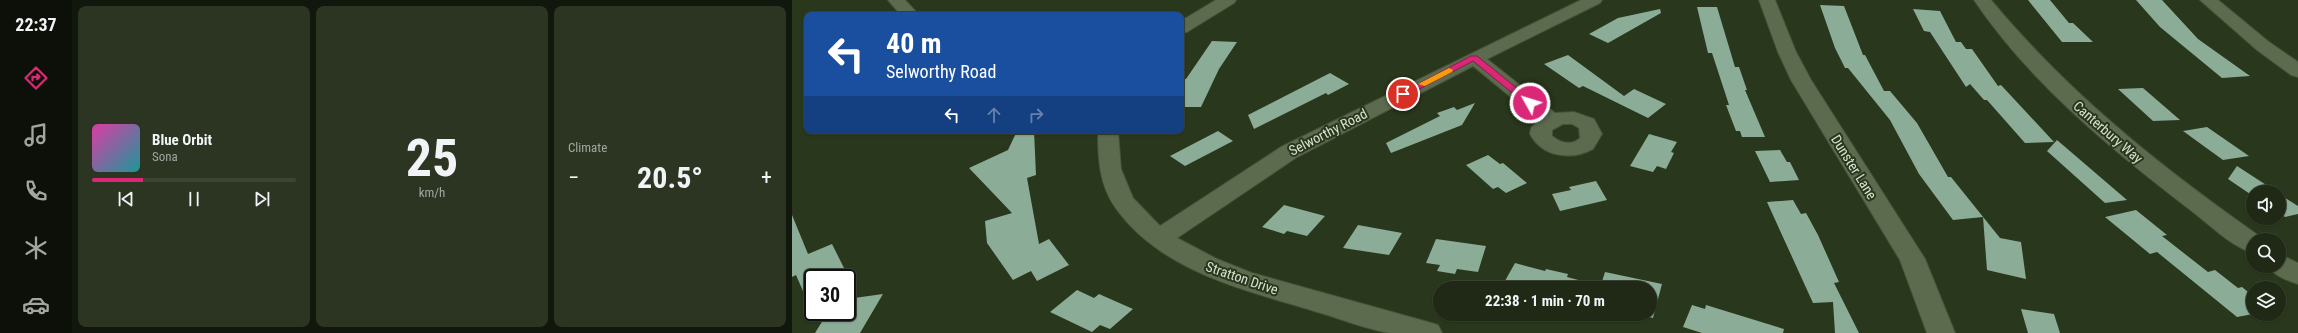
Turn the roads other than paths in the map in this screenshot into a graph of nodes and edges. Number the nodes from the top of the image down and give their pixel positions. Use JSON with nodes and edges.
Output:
{"nodes":[{"id":1,"x":896,"y":0,"type":"edge"},
{"id":2,"x":1228,"y":0,"type":"edge"},
{"id":3,"x":1594,"y":0,"type":"edge"},
{"id":4,"x":1767,"y":0,"type":"edge"},
{"id":5,"x":1982,"y":0,"type":"edge"},
{"id":6,"x":2208,"y":0,"type":"edge"},
{"id":7,"x":908,"y":12,"type":"edge"},
{"id":8,"x":1184,"y":26,"type":"edge"},
{"id":9,"x":1474,"y":58,"type":"junction"},
{"id":10,"x":2298,"y":71,"type":"edge"},
{"id":11,"x":1551,"y":120,"type":"dead end"},
{"id":12,"x":1108,"y":134,"type":"edge"},
{"id":13,"x":1159,"y":239,"type":"junction"},
{"id":14,"x":2246,"y":239,"type":"edge"},
{"id":15,"x":2286,"y":267,"type":"edge"},
{"id":16,"x":2298,"y":275,"type":"edge"},
{"id":17,"x":1428,"y":333,"type":"edge"},
{"id":18,"x":1941,"y":333,"type":"edge"}],
"edges":[{"from":1,"to":7,"type":"street"},
{"from":2,"to":8,"type":"street"},
{"from":3,"to":9,"type":"street","name":"Selworthy Road"},
{"from":4,"to":18,"type":"street","name":"Dunster Lane"},
{"from":5,"to":14,"type":"street","name":"Canterbury Way"},
{"from":6,"to":10,"type":"street"},
{"from":9,"to":11,"type":"street"},
{"from":9,"to":13,"type":"street","name":"Selworthy Road"},
{"from":12,"to":13,"type":"street","name":"Stratton Drive"},
{"from":13,"to":17,"type":"street","name":"Stratton Drive"},
{"from":15,"to":16,"type":"street"}]}
